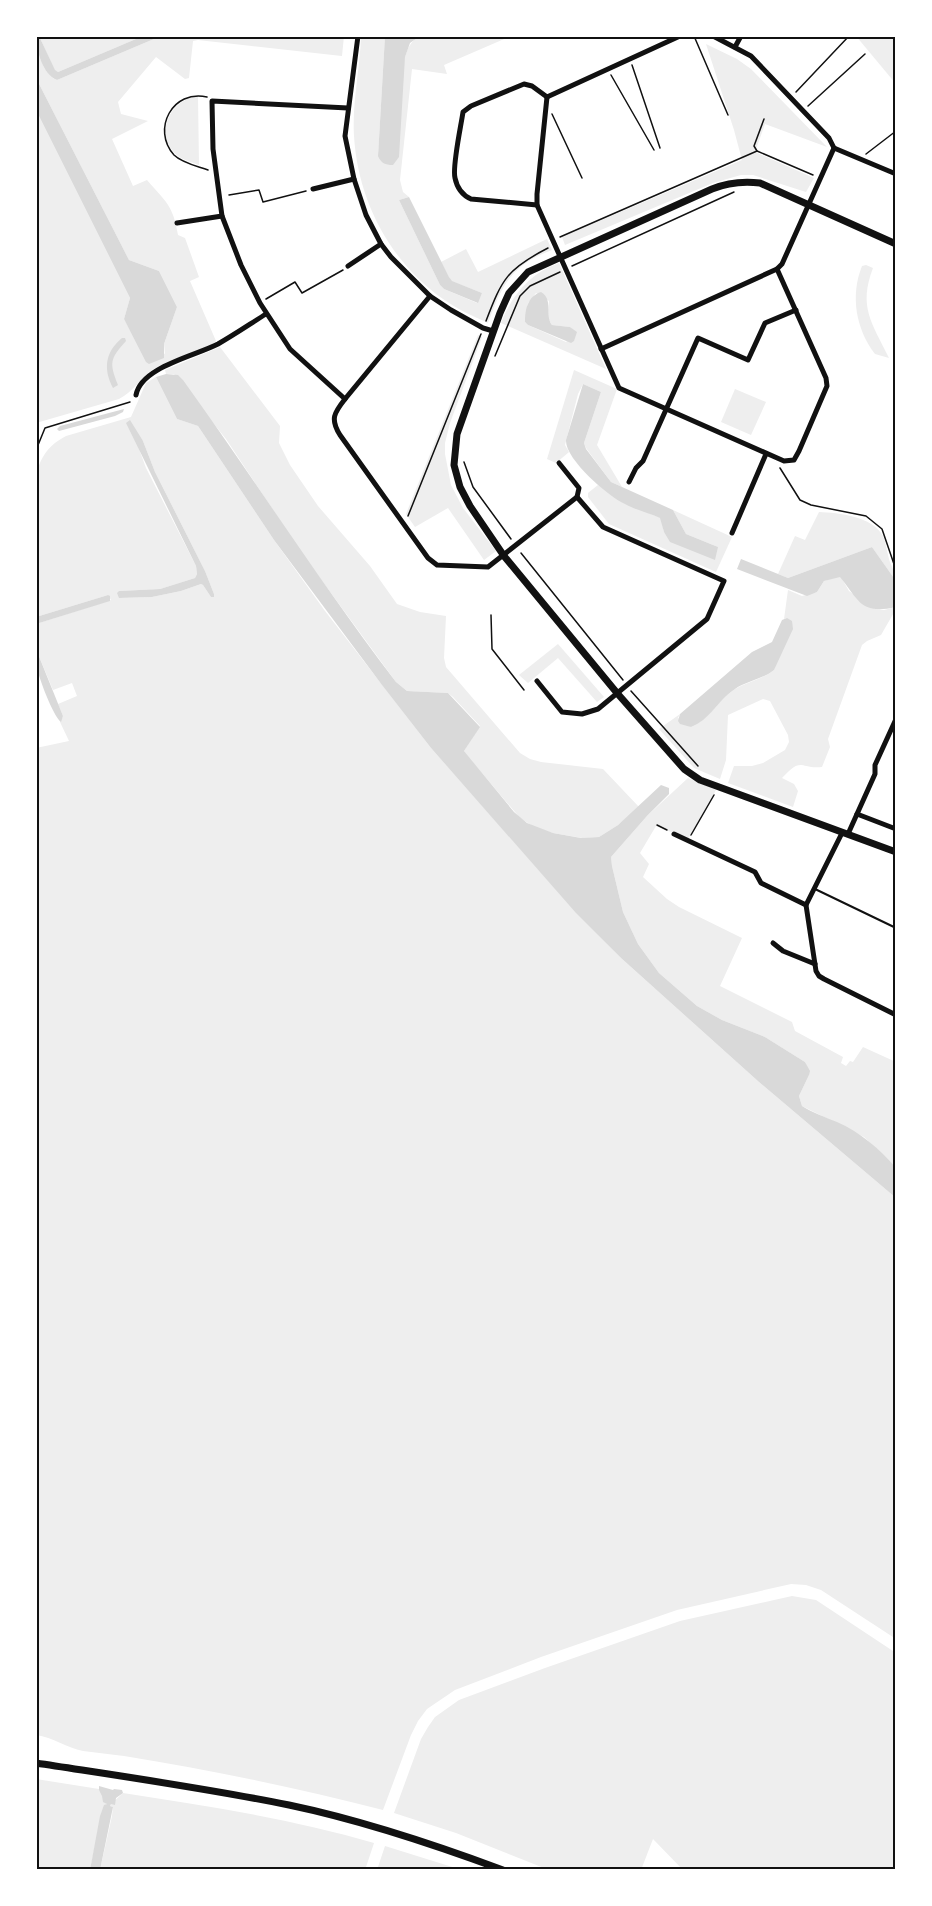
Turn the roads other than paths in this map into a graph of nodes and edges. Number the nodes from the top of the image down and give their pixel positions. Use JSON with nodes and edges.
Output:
{"nodes":[{"id":1,"x":358,"y":36,"type":"edge"},
{"id":2,"x":680,"y":36,"type":"edge"},
{"id":3,"x":713,"y":36,"type":"edge"},
{"id":4,"x":741,"y":36,"type":"edge"},
{"id":5,"x":735,"y":47,"type":"junction"},
{"id":6,"x":548,"y":97,"type":"junction"},
{"id":7,"x":348,"y":108,"type":"junction"},
{"id":8,"x":834,"y":148,"type":"junction"},
{"id":9,"x":896,"y":174,"type":"edge"},
{"id":10,"x":354,"y":179,"type":"junction"},
{"id":11,"x":313,"y":189,"type":"road end"},
{"id":12,"x":537,"y":205,"type":"junction"},
{"id":13,"x":809,"y":205,"type":"junction"},
{"id":14,"x":222,"y":216,"type":"junction"},
{"id":15,"x":177,"y":223,"type":"dead end"},
{"id":16,"x":381,"y":244,"type":"junction"},
{"id":17,"x":896,"y":244,"type":"edge"},
{"id":18,"x":559,"y":257,"type":"junction"},
{"id":19,"x":348,"y":266,"type":"road end"},
{"id":20,"x":777,"y":269,"type":"junction"},
{"id":21,"x":429,"y":296,"type":"junction"},
{"id":22,"x":796,"y":310,"type":"junction"},
{"id":23,"x":266,"y":314,"type":"junction"},
{"id":24,"x":493,"y":332,"type":"junction"},
{"id":25,"x":601,"y":349,"type":"junction"},
{"id":26,"x":136,"y":395,"type":"dead end"},
{"id":27,"x":345,"y":399,"type":"junction"},
{"id":28,"x":667,"y":409,"type":"junction"},
{"id":29,"x":766,"y":454,"type":"junction"},
{"id":30,"x":559,"y":463,"type":"dead end"},
{"id":31,"x":629,"y":482,"type":"dead end"},
{"id":32,"x":577,"y":497,"type":"junction"},
{"id":33,"x":732,"y":533,"type":"dead end"},
{"id":34,"x":504,"y":556,"type":"junction"},
{"id":35,"x":537,"y":681,"type":"dead end"},
{"id":36,"x":617,"y":693,"type":"junction"},
{"id":37,"x":896,"y":719,"type":"edge"},
{"id":38,"x":857,"y":814,"type":"junction"},
{"id":39,"x":896,"y":829,"type":"edge"},
{"id":40,"x":845,"y":833,"type":"junction"},
{"id":41,"x":674,"y":834,"type":"road end"},
{"id":42,"x":896,"y":852,"type":"edge"},
{"id":43,"x":815,"y":888,"type":"junction"},
{"id":44,"x":806,"y":905,"type":"junction"},
{"id":45,"x":896,"y":928,"type":"edge"},
{"id":46,"x":773,"y":943,"type":"dead end"},
{"id":47,"x":815,"y":964,"type":"junction"},
{"id":48,"x":896,"y":1015,"type":"edge"},
{"id":49,"x":36,"y":1764,"type":"edge"},
{"id":50,"x":503,"y":1870,"type":"edge"}],
"edges":[{"from":1,"to":7,"type":"street"},
{"from":2,"to":6,"type":"street"},
{"from":3,"to":5,"type":"street"},
{"from":4,"to":5,"type":"street"},
{"from":5,"to":8,"type":"street"},
{"from":6,"to":12,"type":"street"},
{"from":6,"to":12,"type":"street"},
{"from":7,"to":10,"type":"street"},
{"from":7,"to":14,"type":"street"},
{"from":8,"to":9,"type":"street"},
{"from":8,"to":13,"type":"street"},
{"from":10,"to":11,"type":"street"},
{"from":10,"to":16,"type":"street"},
{"from":12,"to":18,"type":"street"},
{"from":13,"to":17,"type":"street"},
{"from":13,"to":18,"type":"street"},
{"from":13,"to":20,"type":"street"},
{"from":14,"to":15,"type":"street"},
{"from":14,"to":23,"type":"street"},
{"from":16,"to":19,"type":"street"},
{"from":16,"to":21,"type":"street"},
{"from":18,"to":24,"type":"street"},
{"from":18,"to":25,"type":"street"},
{"from":20,"to":22,"type":"street"},
{"from":20,"to":25,"type":"street"},
{"from":21,"to":24,"type":"street"},
{"from":21,"to":27,"type":"street"},
{"from":22,"to":28,"type":"street"},
{"from":22,"to":29,"type":"street"},
{"from":23,"to":26,"type":"street"},
{"from":23,"to":27,"type":"street"},
{"from":24,"to":34,"type":"street"},
{"from":25,"to":28,"type":"street"},
{"from":27,"to":34,"type":"street"},
{"from":28,"to":29,"type":"street"},
{"from":28,"to":31,"type":"street"},
{"from":29,"to":33,"type":"street"},
{"from":30,"to":32,"type":"street"},
{"from":32,"to":34,"type":"street"},
{"from":32,"to":36,"type":"street"},
{"from":34,"to":36,"type":"street"},
{"from":35,"to":36,"type":"street"},
{"from":36,"to":40,"type":"street"},
{"from":37,"to":38,"type":"street"},
{"from":38,"to":39,"type":"street"},
{"from":38,"to":40,"type":"street"},
{"from":40,"to":42,"type":"street"},
{"from":40,"to":43,"type":"street"},
{"from":41,"to":44,"type":"street"},
{"from":43,"to":44,"type":"street"},
{"from":43,"to":45,"type":"lane"},
{"from":44,"to":47,"type":"street"},
{"from":46,"to":47,"type":"street"},
{"from":47,"to":48,"type":"street"},
{"from":49,"to":50,"type":"street"}]}
